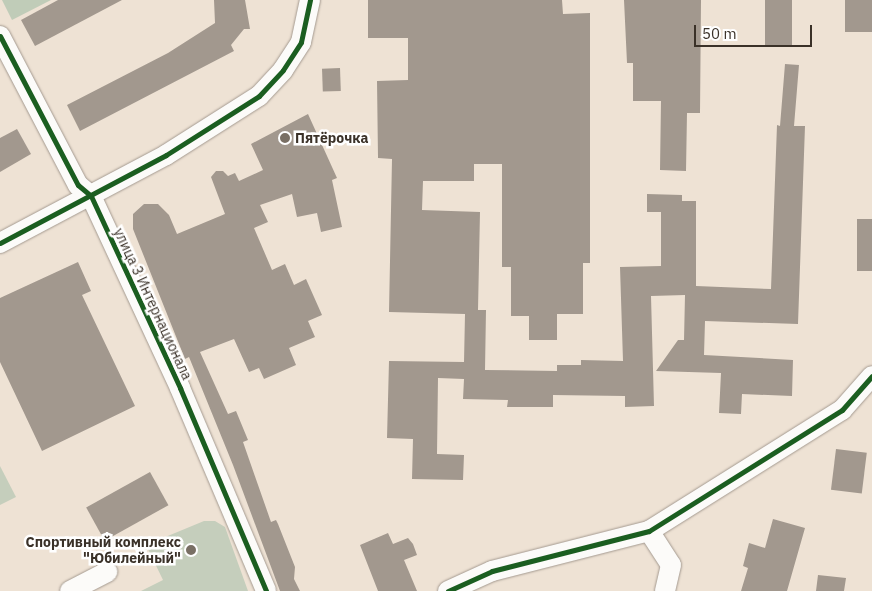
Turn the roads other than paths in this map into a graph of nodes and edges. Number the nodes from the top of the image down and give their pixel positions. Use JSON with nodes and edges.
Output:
{"nodes":[{"id":1,"x":310,"y":0,"type":"edge"},
{"id":2,"x":0,"y":36,"type":"edge"},
{"id":3,"x":91,"y":196,"type":"junction"},
{"id":4,"x":0,"y":243,"type":"edge"},
{"id":5,"x":872,"y":376,"type":"edge"},
{"id":6,"x":649,"y":531,"type":"junction"},
{"id":7,"x":107,"y":572,"type":"dead end"},
{"id":8,"x":70,"y":591,"type":"edge"},
{"id":9,"x":266,"y":591,"type":"edge"},
{"id":10,"x":448,"y":591,"type":"edge"},
{"id":11,"x":665,"y":591,"type":"edge"}],
"edges":[{"from":1,"to":3,"type":"street"},
{"from":2,"to":3,"type":"street","name":"улица 3 Интернационала"},
{"from":3,"to":4,"type":"street"},
{"from":3,"to":9,"type":"street","name":"улица 3 Интернационала"},
{"from":5,"to":6,"type":"street"},
{"from":6,"to":10,"type":"street"},
{"from":6,"to":11,"type":"street"},
{"from":7,"to":8,"type":"street"}]}
